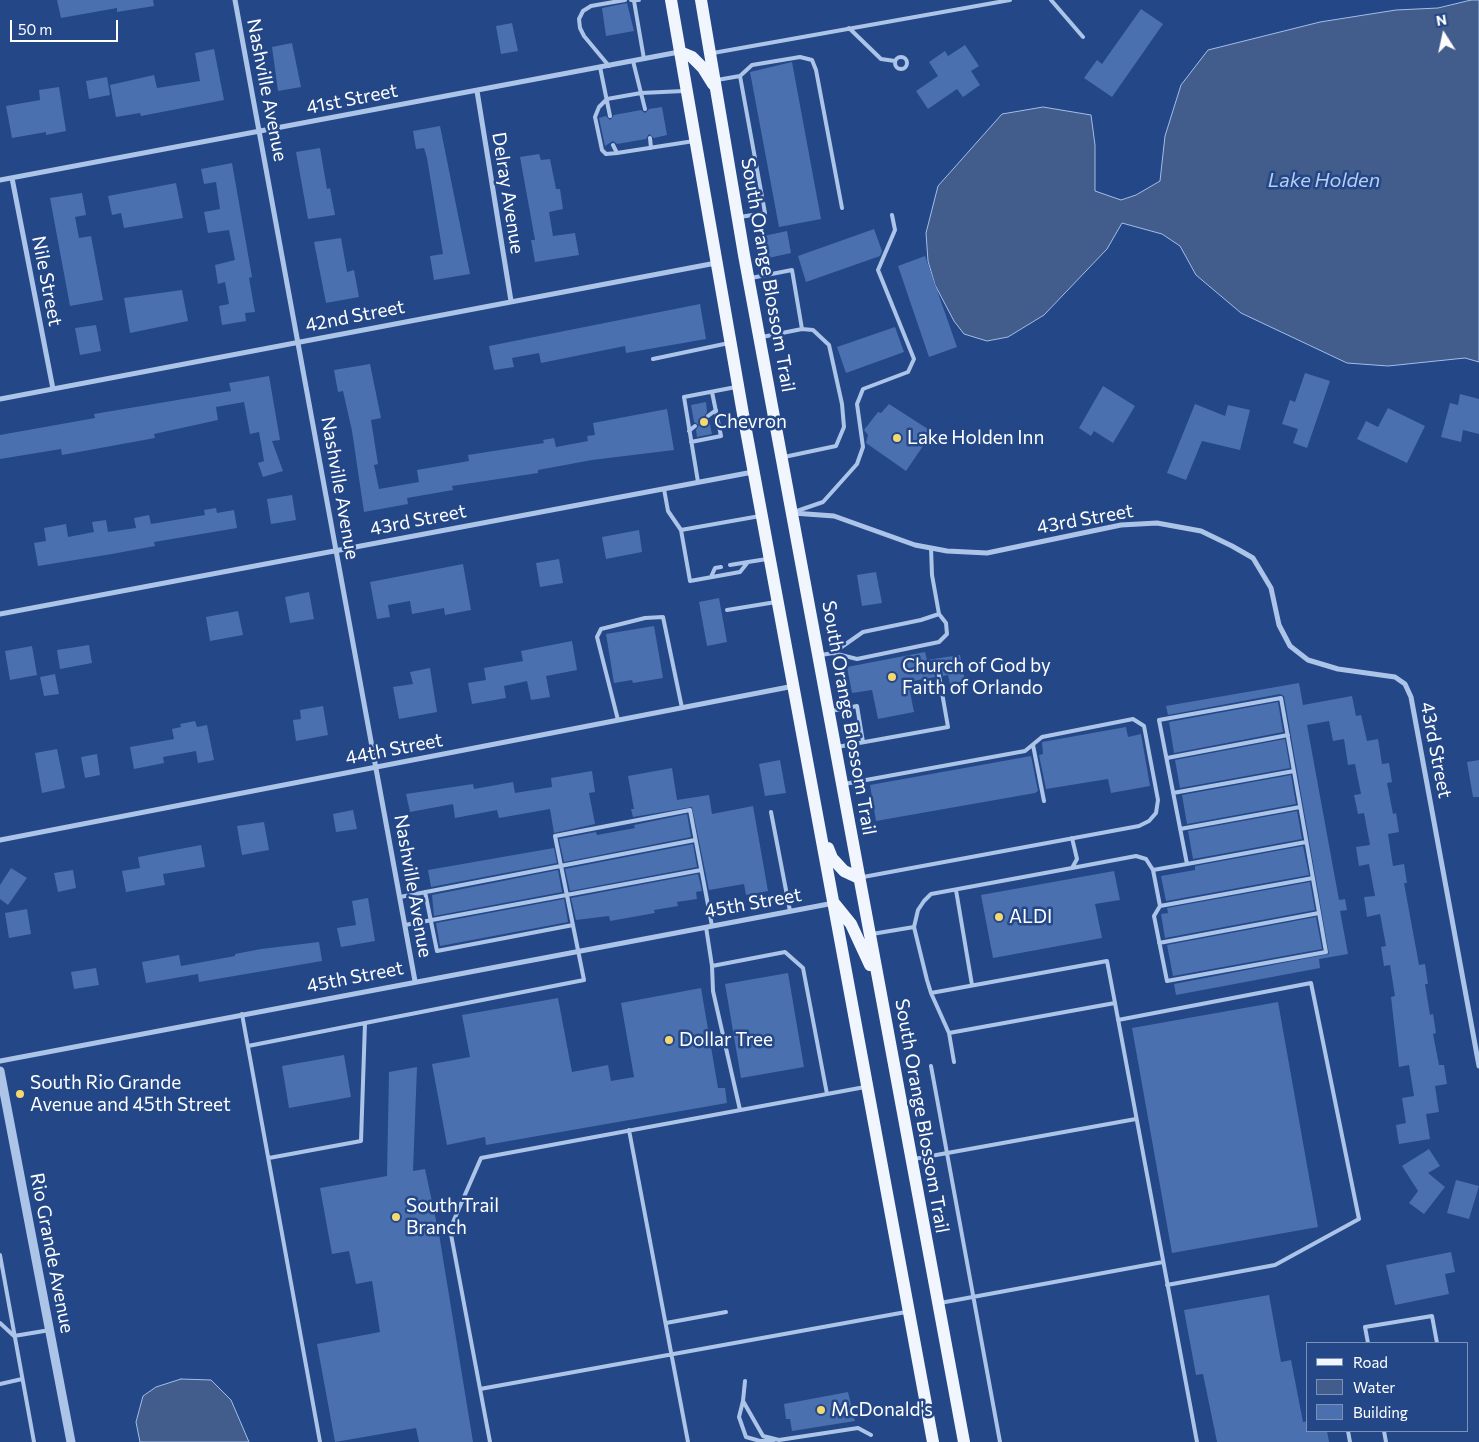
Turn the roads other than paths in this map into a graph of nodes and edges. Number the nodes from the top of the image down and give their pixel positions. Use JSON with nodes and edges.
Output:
{"nodes":[{"id":1,"x":235,"y":0,"type":"edge"},
{"id":2,"x":625,"y":0,"type":"edge"},
{"id":3,"x":635,"y":0,"type":"edge"},
{"id":4,"x":671,"y":0,"type":"edge"},
{"id":5,"x":701,"y":0,"type":"edge"},
{"id":6,"x":1010,"y":0,"type":"edge"},
{"id":7,"x":1051,"y":0,"type":"edge"},
{"id":8,"x":849,"y":28,"type":"junction"},
{"id":9,"x":1083,"y":37,"type":"dead end"},
{"id":10,"x":680,"y":52,"type":"junction"},
{"id":11,"x":710,"y":53,"type":"junction"},
{"id":12,"x":644,"y":59,"type":"junction"},
{"id":13,"x":633,"y":61,"type":"junction"},
{"id":14,"x":895,"y":61,"type":"dead end"},
{"id":15,"x":609,"y":66,"type":"junction"},
{"id":16,"x":600,"y":67,"type":"junction"},
{"id":17,"x":740,"y":76,"type":"junction"},
{"id":18,"x":716,"y":85,"type":"junction"},
{"id":19,"x":477,"y":91,"type":"junction"},
{"id":20,"x":687,"y":91,"type":"junction"},
{"id":21,"x":642,"y":93,"type":"junction"},
{"id":22,"x":606,"y":99,"type":"junction"},
{"id":23,"x":645,"y":110,"type":"dead end"},
{"id":24,"x":610,"y":116,"type":"dead end"},
{"id":25,"x":259,"y":132,"type":"junction"},
{"id":26,"x":650,"y":138,"type":"dead end"},
{"id":27,"x":695,"y":141,"type":"junction"},
{"id":28,"x":613,"y":145,"type":"dead end"},
{"id":29,"x":651,"y":148,"type":"junction"},
{"id":30,"x":617,"y":154,"type":"junction"},
{"id":31,"x":12,"y":178,"type":"junction"},
{"id":32,"x":0,"y":180,"type":"edge"},
{"id":33,"x":842,"y":208,"type":"dead end"},
{"id":34,"x":892,"y":215,"type":"dead end"},
{"id":35,"x":738,"y":217,"type":"junction"},
{"id":36,"x":716,"y":263,"type":"junction"},
{"id":37,"x":748,"y":279,"type":"junction"},
{"id":38,"x":511,"y":300,"type":"junction"},
{"id":39,"x":802,"y":329,"type":"junction"},
{"id":40,"x":759,"y":337,"type":"junction"},
{"id":41,"x":299,"y":342,"type":"junction"},
{"id":42,"x":731,"y":343,"type":"junction"},
{"id":43,"x":653,"y":359,"type":"dead end"},
{"id":44,"x":738,"y":387,"type":"junction"},
{"id":45,"x":53,"y":389,"type":"junction"},
{"id":46,"x":712,"y":392,"type":"junction"},
{"id":47,"x":0,"y":399,"type":"edge"},
{"id":48,"x":716,"y":410,"type":"junction"},
{"id":49,"x":708,"y":416,"type":"dead end"},
{"id":50,"x":695,"y":426,"type":"dead end"},
{"id":51,"x":689,"y":431,"type":"junction"},
{"id":52,"x":691,"y":442,"type":"junction"},
{"id":53,"x":782,"y":458,"type":"junction"},
{"id":54,"x":754,"y":472,"type":"junction"},
{"id":55,"x":698,"y":482,"type":"junction"},
{"id":56,"x":664,"y":489,"type":"junction"},
{"id":57,"x":792,"y":513,"type":"junction"},
{"id":58,"x":762,"y":516,"type":"junction"},
{"id":59,"x":681,"y":530,"type":"junction"},
{"id":60,"x":931,"y":548,"type":"junction"},
{"id":61,"x":336,"y":550,"type":"junction"},
{"id":62,"x":770,"y":559,"type":"junction"},
{"id":63,"x":748,"y":562,"type":"junction"},
{"id":64,"x":730,"y":565,"type":"dead end"},
{"id":65,"x":721,"y":567,"type":"dead end"},
{"id":66,"x":711,"y":577,"type":"junction"},
{"id":67,"x":778,"y":601,"type":"junction"},
{"id":68,"x":727,"y":610,"type":"dead end"},
{"id":69,"x":0,"y":614,"type":"edge"},
{"id":70,"x":939,"y":614,"type":"junction"},
{"id":71,"x":834,"y":653,"type":"junction"},
{"id":72,"x":818,"y":656,"type":"junction"},
{"id":73,"x":937,"y":664,"type":"dead end"},
{"id":74,"x":794,"y":686,"type":"junction"},
{"id":75,"x":682,"y":708,"type":"junction"},
{"id":76,"x":828,"y":711,"type":"junction"},
{"id":77,"x":618,"y":720,"type":"junction"},
{"id":78,"x":1288,"y":735,"type":"junction"},
{"id":79,"x":863,"y":742,"type":"junction"},
{"id":80,"x":1033,"y":745,"type":"junction"},
{"id":81,"x":835,"y":747,"type":"junction"},
{"id":82,"x":1167,"y":758,"type":"junction"},
{"id":83,"x":376,"y":767,"type":"junction"},
{"id":84,"x":1294,"y":771,"type":"junction"},
{"id":85,"x":842,"y":785,"type":"junction"},
{"id":86,"x":1174,"y":793,"type":"junction"},
{"id":87,"x":1044,"y":801,"type":"dead end"},
{"id":88,"x":1300,"y":807,"type":"junction"},
{"id":89,"x":772,"y":812,"type":"dead end"},
{"id":90,"x":1180,"y":829,"type":"junction"},
{"id":91,"x":821,"y":832,"type":"junction"},
{"id":92,"x":1072,"y":838,"type":"junction"},
{"id":93,"x":0,"y":840,"type":"edge"},
{"id":94,"x":696,"y":840,"type":"junction"},
{"id":95,"x":1306,"y":842,"type":"junction"},
{"id":96,"x":1187,"y":864,"type":"junction"},
{"id":97,"x":561,"y":866,"type":"junction"},
{"id":98,"x":1072,"y":868,"type":"junction"},
{"id":99,"x":701,"y":870,"type":"junction"},
{"id":100,"x":1153,"y":870,"type":"junction"},
{"id":101,"x":859,"y":878,"type":"junction"},
{"id":102,"x":1313,"y":878,"type":"junction"},
{"id":103,"x":956,"y":890,"type":"junction"},
{"id":104,"x":425,"y":892,"type":"junction"},
{"id":105,"x":567,"y":895,"type":"junction"},
{"id":106,"x":400,"y":897,"type":"junction"},
{"id":107,"x":834,"y":903,"type":"junction"},
{"id":108,"x":1160,"y":906,"type":"junction"},
{"id":109,"x":790,"y":911,"type":"junction"},
{"id":110,"x":1319,"y":913,"type":"junction"},
{"id":111,"x":431,"y":920,"type":"junction"},
{"id":112,"x":405,"y":925,"type":"junction"},
{"id":113,"x":573,"y":925,"type":"junction"},
{"id":114,"x":709,"y":926,"type":"junction"},
{"id":115,"x":914,"y":927,"type":"junction"},
{"id":116,"x":870,"y":935,"type":"junction"},
{"id":117,"x":1160,"y":943,"type":"junction"},
{"id":118,"x":578,"y":950,"type":"junction"},
{"id":119,"x":712,"y":966,"type":"junction"},
{"id":120,"x":415,"y":982,"type":"junction"},
{"id":121,"x":879,"y":983,"type":"junction"},
{"id":122,"x":972,"y":985,"type":"junction"},
{"id":123,"x":930,"y":993,"type":"junction"},
{"id":124,"x":1115,"y":1003,"type":"junction"},
{"id":125,"x":242,"y":1014,"type":"junction"},
{"id":126,"x":1118,"y":1020,"type":"junction"},
{"id":127,"x":365,"y":1023,"type":"junction"},
{"id":128,"x":949,"y":1033,"type":"junction"},
{"id":129,"x":248,"y":1046,"type":"junction"},
{"id":130,"x":0,"y":1061,"type":"edge"},
{"id":131,"x":954,"y":1062,"type":"dead end"},
{"id":132,"x":931,"y":1066,"type":"dead end"},
{"id":133,"x":1479,"y":1066,"type":"edge"},
{"id":134,"x":0,"y":1071,"type":"edge"},
{"id":135,"x":868,"y":1087,"type":"junction"},
{"id":136,"x":827,"y":1094,"type":"junction"},
{"id":137,"x":740,"y":1110,"type":"junction"},
{"id":138,"x":1136,"y":1119,"type":"junction"},
{"id":139,"x":629,"y":1130,"type":"junction"},
{"id":140,"x":947,"y":1153,"type":"junction"},
{"id":141,"x":269,"y":1158,"type":"junction"},
{"id":142,"x":911,"y":1159,"type":"junction"},
{"id":143,"x":0,"y":1255,"type":"edge"},
{"id":144,"x":1163,"y":1262,"type":"junction"},
{"id":145,"x":1167,"y":1285,"type":"junction"},
{"id":146,"x":973,"y":1296,"type":"junction"},
{"id":147,"x":938,"y":1303,"type":"junction"},
{"id":148,"x":908,"y":1311,"type":"junction"},
{"id":149,"x":726,"y":1312,"type":"dead end"},
{"id":150,"x":0,"y":1323,"type":"edge"},
{"id":151,"x":666,"y":1323,"type":"junction"},
{"id":152,"x":50,"y":1330,"type":"junction"},
{"id":153,"x":14,"y":1336,"type":"junction"},
{"id":154,"x":1368,"y":1342,"type":"edge"},
{"id":155,"x":1436,"y":1342,"type":"edge"},
{"id":156,"x":672,"y":1354,"type":"junction"},
{"id":157,"x":22,"y":1379,"type":"junction"},
{"id":158,"x":745,"y":1381,"type":"dead end"},
{"id":159,"x":0,"y":1384,"type":"edge"},
{"id":160,"x":480,"y":1389,"type":"junction"},
{"id":161,"x":743,"y":1399,"type":"junction"},
{"id":162,"x":871,"y":1434,"type":"dead end"},
{"id":163,"x":779,"y":1440,"type":"junction"},
{"id":164,"x":34,"y":1442,"type":"edge"},
{"id":165,"x":71,"y":1442,"type":"edge"},
{"id":166,"x":320,"y":1442,"type":"edge"},
{"id":167,"x":490,"y":1442,"type":"edge"},
{"id":168,"x":688,"y":1442,"type":"edge"},
{"id":169,"x":933,"y":1442,"type":"edge"},
{"id":170,"x":964,"y":1442,"type":"edge"},
{"id":171,"x":1000,"y":1442,"type":"edge"},
{"id":172,"x":1197,"y":1442,"type":"edge"}],
"edges":[{"from":1,"to":25,"type":"street","name":"Nashville Avenue"},
{"from":2,"to":15,"type":"lane"},
{"from":3,"to":12,"type":"lane"},
{"from":4,"to":10,"type":"main road"},
{"from":5,"to":11,"type":"main road","name":"South Orange Blossom Trail"},
{"from":6,"to":8,"type":"lane"},
{"from":7,"to":9,"type":"lane"},
{"from":8,"to":11,"type":"lane"},
{"from":8,"to":14,"type":"lane"},
{"from":10,"to":12,"type":"street","name":"41st Street"},
{"from":10,"to":18,"type":"main road"},
{"from":10,"to":20,"type":"main road"},
{"from":11,"to":18,"type":"main road","name":"South Orange Blossom Trail"},
{"from":12,"to":13,"type":"street","name":"41st Street"},
{"from":13,"to":15,"type":"street","name":"41st Street"},
{"from":13,"to":21,"type":"lane"},
{"from":15,"to":16,"type":"street","name":"41st Street"},
{"from":16,"to":19,"type":"street","name":"41st Street"},
{"from":16,"to":22,"type":"lane"},
{"from":17,"to":18,"type":"lane"},
{"from":17,"to":33,"type":"lane"},
{"from":17,"to":35,"type":"lane"},
{"from":18,"to":35,"type":"main road","name":"South Orange Blossom Trail"},
{"from":19,"to":25,"type":"street","name":"41st Street"},
{"from":19,"to":38,"type":"street","name":"Delray Avenue"},
{"from":20,"to":21,"type":"lane"},
{"from":20,"to":27,"type":"main road"},
{"from":21,"to":22,"type":"lane"},
{"from":21,"to":23,"type":"lane"},
{"from":22,"to":24,"type":"lane"},
{"from":22,"to":30,"type":"lane"},
{"from":25,"to":31,"type":"street","name":"41st Street"},
{"from":25,"to":41,"type":"street","name":"Nashville Avenue"},
{"from":26,"to":29,"type":"lane"},
{"from":27,"to":29,"type":"lane"},
{"from":27,"to":36,"type":"main road"},
{"from":28,"to":30,"type":"lane"},
{"from":29,"to":30,"type":"lane"},
{"from":31,"to":32,"type":"street","name":"41st Street"},
{"from":31,"to":45,"type":"street","name":"Nile Street"},
{"from":34,"to":57,"type":"lane"},
{"from":35,"to":37,"type":"main road","name":"South Orange Blossom Trail"},
{"from":36,"to":38,"type":"street","name":"42nd Street"},
{"from":36,"to":42,"type":"main road"},
{"from":37,"to":39,"type":"lane"},
{"from":37,"to":40,"type":"main road","name":"South Orange Blossom Trail"},
{"from":38,"to":41,"type":"street","name":"42nd Street"},
{"from":39,"to":40,"type":"lane"},
{"from":39,"to":53,"type":"lane"},
{"from":40,"to":53,"type":"main road","name":"South Orange Blossom Trail"},
{"from":41,"to":45,"type":"street","name":"42nd Street"},
{"from":41,"to":61,"type":"street","name":"Nashville Avenue"},
{"from":42,"to":43,"type":"lane"},
{"from":42,"to":44,"type":"main road"},
{"from":44,"to":46,"type":"lane"},
{"from":44,"to":54,"type":"main road"},
{"from":45,"to":47,"type":"street","name":"42nd Street"},
{"from":46,"to":48,"type":"lane"},
{"from":46,"to":51,"type":"lane"},
{"from":48,"to":49,"type":"lane"},
{"from":48,"to":52,"type":"lane"},
{"from":50,"to":51,"type":"lane"},
{"from":51,"to":52,"type":"lane"},
{"from":52,"to":55,"type":"lane"},
{"from":53,"to":57,"type":"main road","name":"South Orange Blossom Trail"},
{"from":54,"to":55,"type":"street","name":"43rd Street"},
{"from":54,"to":58,"type":"main road"},
{"from":55,"to":56,"type":"street","name":"43rd Street"},
{"from":56,"to":59,"type":"lane"},
{"from":56,"to":61,"type":"street","name":"43rd Street"},
{"from":57,"to":60,"type":"street","name":"43rd Street"},
{"from":57,"to":72,"type":"main road","name":"South Orange Blossom Trail"},
{"from":58,"to":59,"type":"lane"},
{"from":58,"to":62,"type":"main road"},
{"from":59,"to":66,"type":"lane"},
{"from":60,"to":70,"type":"lane"},
{"from":60,"to":133,"type":"street","name":"43rd Street"},
{"from":61,"to":69,"type":"street","name":"43rd Street"},
{"from":61,"to":83,"type":"street","name":"Nashville Avenue"},
{"from":62,"to":63,"type":"lane"},
{"from":62,"to":67,"type":"main road"},
{"from":63,"to":64,"type":"lane"},
{"from":63,"to":66,"type":"lane"},
{"from":65,"to":66,"type":"lane"},
{"from":67,"to":68,"type":"lane"},
{"from":67,"to":74,"type":"main road"},
{"from":70,"to":71,"type":"lane"},
{"from":70,"to":71,"type":"lane"},
{"from":71,"to":72,"type":"lane"},
{"from":72,"to":76,"type":"main road","name":"South Orange Blossom Trail"},
{"from":73,"to":79,"type":"lane"},
{"from":74,"to":75,"type":"street","name":"44th Street"},
{"from":74,"to":91,"type":"main road"},
{"from":75,"to":77,"type":"street","name":"44th Street"},
{"from":75,"to":77,"type":"lane"},
{"from":76,"to":79,"type":"lane"},
{"from":76,"to":81,"type":"main road","name":"South Orange Blossom Trail"},
{"from":77,"to":83,"type":"street","name":"44th Street"},
{"from":78,"to":82,"type":"lane"},
{"from":78,"to":82,"type":"lane"},
{"from":78,"to":84,"type":"lane"},
{"from":79,"to":81,"type":"lane"},
{"from":80,"to":85,"type":"lane"},
{"from":80,"to":87,"type":"lane"},
{"from":80,"to":92,"type":"lane"},
{"from":81,"to":85,"type":"main road","name":"South Orange Blossom Trail"},
{"from":82,"to":86,"type":"lane"},
{"from":83,"to":93,"type":"street","name":"44th Street"},
{"from":83,"to":106,"type":"street","name":"Nashville Avenue"},
{"from":84,"to":86,"type":"lane"},
{"from":84,"to":88,"type":"lane"},
{"from":85,"to":101,"type":"main road","name":"South Orange Blossom Trail"},
{"from":86,"to":90,"type":"lane"},
{"from":88,"to":90,"type":"lane"},
{"from":88,"to":95,"type":"lane"},
{"from":89,"to":109,"type":"lane"},
{"from":90,"to":96,"type":"lane"},
{"from":91,"to":101,"type":"main road"},
{"from":91,"to":107,"type":"main road"},
{"from":92,"to":98,"type":"lane"},
{"from":92,"to":101,"type":"lane"},
{"from":94,"to":97,"type":"lane"},
{"from":94,"to":97,"type":"lane"},
{"from":94,"to":99,"type":"lane"},
{"from":95,"to":96,"type":"lane"},
{"from":95,"to":102,"type":"lane"},
{"from":96,"to":100,"type":"lane"},
{"from":97,"to":104,"type":"lane"},
{"from":97,"to":105,"type":"lane"},
{"from":98,"to":100,"type":"lane"},
{"from":98,"to":103,"type":"lane"},
{"from":99,"to":105,"type":"lane"},
{"from":99,"to":114,"type":"lane"},
{"from":100,"to":108,"type":"lane"},
{"from":101,"to":116,"type":"main road","name":"South Orange Blossom Trail"},
{"from":102,"to":108,"type":"lane"},
{"from":102,"to":110,"type":"lane"},
{"from":103,"to":115,"type":"lane"},
{"from":103,"to":122,"type":"lane"},
{"from":104,"to":106,"type":"lane"},
{"from":104,"to":111,"type":"lane"},
{"from":105,"to":111,"type":"lane"},
{"from":105,"to":113,"type":"lane"},
{"from":106,"to":112,"type":"street","name":"Nashville Avenue"},
{"from":107,"to":109,"type":"street","name":"45th Street"},
{"from":107,"to":121,"type":"main road"},
{"from":107,"to":135,"type":"main road"},
{"from":108,"to":117,"type":"lane"},
{"from":109,"to":114,"type":"street","name":"45th Street"},
{"from":110,"to":117,"type":"lane"},
{"from":110,"to":117,"type":"lane"},
{"from":111,"to":112,"type":"lane"},
{"from":111,"to":113,"type":"lane"},
{"from":112,"to":120,"type":"street","name":"Nashville Avenue"},
{"from":113,"to":118,"type":"lane"},
{"from":114,"to":118,"type":"street","name":"45th Street"},
{"from":114,"to":119,"type":"lane"},
{"from":115,"to":116,"type":"lane"},
{"from":115,"to":123,"type":"lane"},
{"from":116,"to":121,"type":"main road","name":"South Orange Blossom Trail"},
{"from":118,"to":120,"type":"street","name":"45th Street"},
{"from":118,"to":127,"type":"lane"},
{"from":119,"to":136,"type":"lane"},
{"from":119,"to":137,"type":"lane"},
{"from":120,"to":125,"type":"street","name":"45th Street"},
{"from":121,"to":142,"type":"main road","name":"South Orange Blossom Trail"},
{"from":122,"to":123,"type":"lane"},
{"from":122,"to":124,"type":"lane"},
{"from":123,"to":128,"type":"lane"},
{"from":124,"to":126,"type":"lane"},
{"from":124,"to":128,"type":"lane"},
{"from":125,"to":129,"type":"lane"},
{"from":125,"to":130,"type":"street","name":"45th Street"},
{"from":126,"to":138,"type":"lane"},
{"from":126,"to":145,"type":"lane"},
{"from":127,"to":129,"type":"lane"},
{"from":127,"to":141,"type":"lane"},
{"from":128,"to":131,"type":"lane"},
{"from":129,"to":141,"type":"lane"},
{"from":132,"to":140,"type":"lane"},
{"from":134,"to":152,"type":"street","name":"Rio Grande Avenue"},
{"from":135,"to":136,"type":"lane"},
{"from":135,"to":148,"type":"main road"},
{"from":136,"to":137,"type":"lane"},
{"from":137,"to":139,"type":"lane"},
{"from":138,"to":140,"type":"lane"},
{"from":138,"to":144,"type":"lane"},
{"from":139,"to":151,"type":"lane"},
{"from":139,"to":160,"type":"lane"},
{"from":140,"to":142,"type":"lane"},
{"from":140,"to":146,"type":"lane"},
{"from":141,"to":166,"type":"lane"},
{"from":142,"to":147,"type":"main road","name":"South Orange Blossom Trail"},
{"from":143,"to":153,"type":"lane"},
{"from":144,"to":145,"type":"lane"},
{"from":144,"to":146,"type":"lane"},
{"from":145,"to":172,"type":"lane"},
{"from":146,"to":147,"type":"lane"},
{"from":146,"to":171,"type":"lane"},
{"from":147,"to":170,"type":"main road","name":"South Orange Blossom Trail"},
{"from":148,"to":156,"type":"lane"},
{"from":148,"to":169,"type":"main road"},
{"from":149,"to":151,"type":"lane"},
{"from":150,"to":153,"type":"lane"},
{"from":151,"to":156,"type":"lane"},
{"from":152,"to":153,"type":"lane"},
{"from":152,"to":165,"type":"street","name":"Rio Grande Avenue"},
{"from":153,"to":157,"type":"lane"},
{"from":154,"to":155,"type":"lane"},
{"from":156,"to":160,"type":"lane"},
{"from":156,"to":168,"type":"lane"},
{"from":157,"to":159,"type":"lane"},
{"from":157,"to":164,"type":"lane"},
{"from":158,"to":161,"type":"lane"},
{"from":160,"to":167,"type":"lane"},
{"from":161,"to":163,"type":"lane"},
{"from":161,"to":163,"type":"lane"},
{"from":162,"to":163,"type":"lane"}]}
